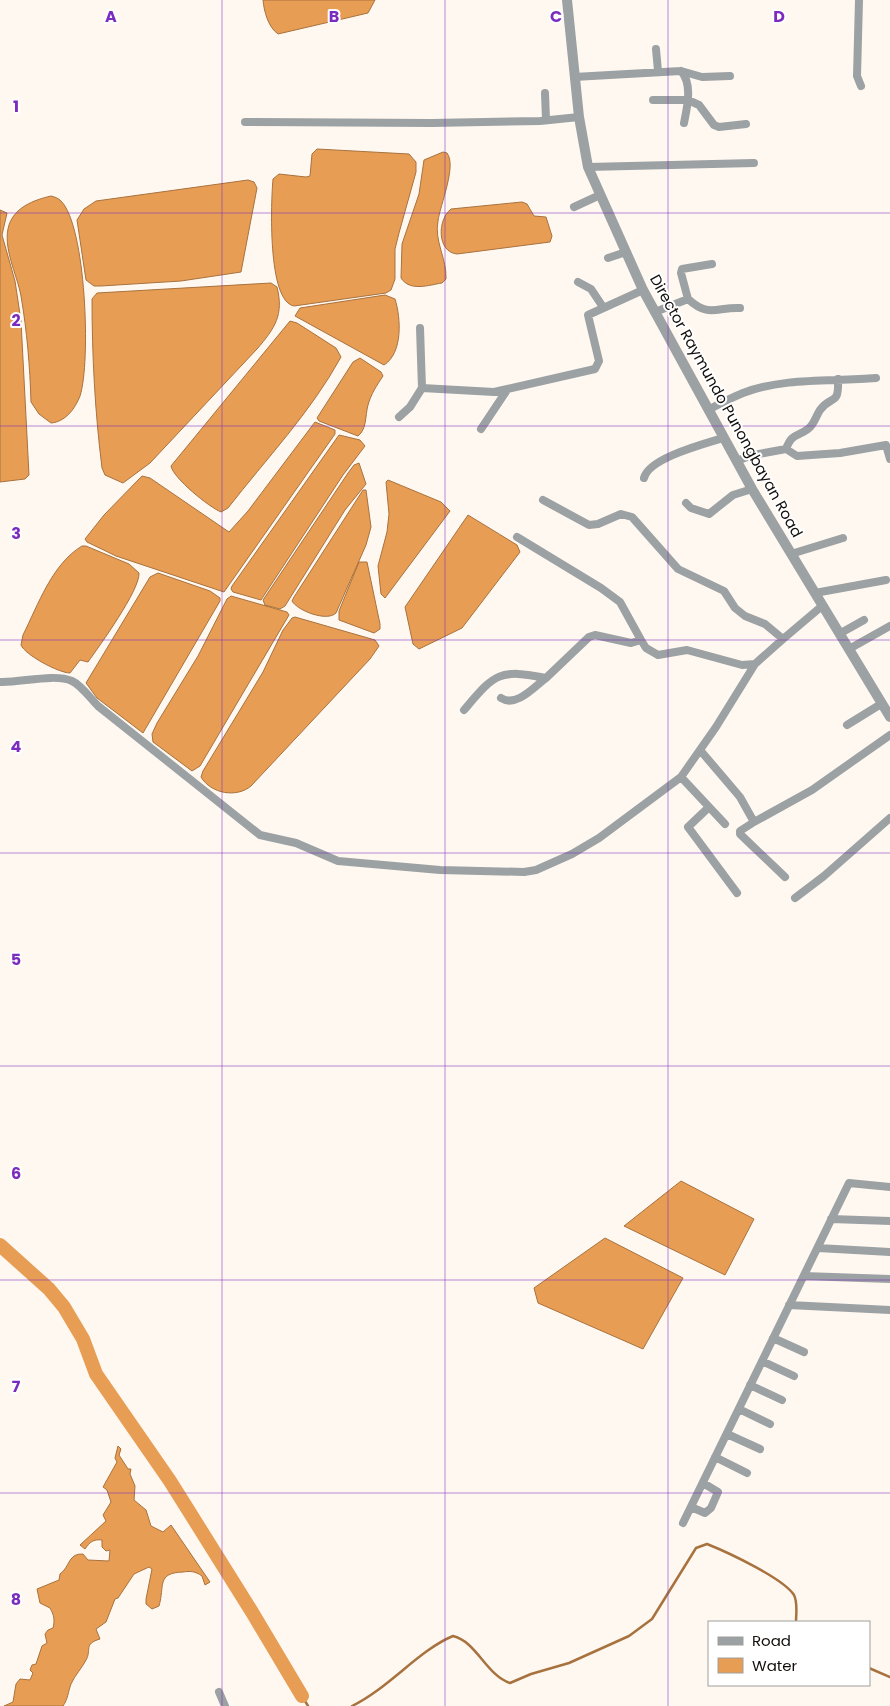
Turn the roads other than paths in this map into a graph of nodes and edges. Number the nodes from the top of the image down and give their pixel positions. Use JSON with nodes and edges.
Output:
{"nodes":[{"id":1,"x":567,"y":0,"type":"edge"},
{"id":2,"x":859,"y":0,"type":"edge"},
{"id":3,"x":656,"y":49,"type":"dead end"},
{"id":4,"x":658,"y":71,"type":"junction"},
{"id":5,"x":682,"y":71,"type":"junction"},
{"id":6,"x":730,"y":76,"type":"dead end"},
{"id":7,"x":574,"y":77,"type":"junction"},
{"id":8,"x":861,"y":86,"type":"dead end"},
{"id":9,"x":544,"y":93,"type":"dead end"},
{"id":10,"x":653,"y":100,"type":"dead end"},
{"id":11,"x":688,"y":100,"type":"junction"},
{"id":12,"x":579,"y":117,"type":"junction"},
{"id":13,"x":546,"y":120,"type":"junction"},
{"id":14,"x":245,"y":122,"type":"dead end"},
{"id":15,"x":684,"y":123,"type":"dead end"},
{"id":16,"x":746,"y":124,"type":"dead end"},
{"id":17,"x":754,"y":163,"type":"dead end"},
{"id":18,"x":588,"y":167,"type":"junction"},
{"id":19,"x":600,"y":195,"type":"junction"},
{"id":20,"x":574,"y":207,"type":"dead end"},
{"id":21,"x":626,"y":252,"type":"junction"},
{"id":22,"x":608,"y":258,"type":"dead end"},
{"id":23,"x":712,"y":264,"type":"dead end"},
{"id":24,"x":578,"y":282,"type":"dead end"},
{"id":25,"x":643,"y":290,"type":"junction"},
{"id":26,"x":688,"y":299,"type":"junction"},
{"id":27,"x":603,"y":307,"type":"junction"},
{"id":28,"x":740,"y":308,"type":"dead end"},
{"id":29,"x":655,"y":312,"type":"junction"},
{"id":30,"x":420,"y":328,"type":"dead end"},
{"id":31,"x":876,"y":378,"type":"dead end"},
{"id":32,"x":838,"y":379,"type":"junction"},
{"id":33,"x":422,"y":388,"type":"junction"},
{"id":34,"x":507,"y":390,"type":"junction"},
{"id":35,"x":708,"y":410,"type":"junction"},
{"id":36,"x":399,"y":417,"type":"dead end"},
{"id":37,"x":482,"y":430,"type":"dead end"},
{"id":38,"x":724,"y":438,"type":"junction"},
{"id":39,"x":888,"y":445,"type":"edge"},
{"id":40,"x":786,"y":449,"type":"junction"},
{"id":41,"x":890,"y":459,"type":"edge"},
{"id":42,"x":739,"y":460,"type":"junction"},
{"id":43,"x":644,"y":478,"type":"dead end"},
{"id":44,"x":752,"y":489,"type":"junction"},
{"id":45,"x":543,"y":500,"type":"dead end"},
{"id":46,"x":686,"y":503,"type":"dead end"},
{"id":47,"x":517,"y":537,"type":"dead end"},
{"id":48,"x":843,"y":538,"type":"dead end"},
{"id":49,"x":791,"y":554,"type":"junction"},
{"id":50,"x":886,"y":580,"type":"dead end"},
{"id":51,"x":814,"y":593,"type":"junction"},
{"id":52,"x":822,"y":606,"type":"junction"},
{"id":53,"x":864,"y":620,"type":"dead end"},
{"id":54,"x":890,"y":626,"type":"edge"},
{"id":55,"x":839,"y":634,"type":"junction"},
{"id":56,"x":783,"y":639,"type":"junction"},
{"id":57,"x":641,"y":640,"type":"junction"},
{"id":58,"x":849,"y":649,"type":"junction"},
{"id":59,"x":755,"y":664,"type":"junction"},
{"id":60,"x":546,"y":678,"type":"junction"},
{"id":61,"x":0,"y":682,"type":"edge"},
{"id":62,"x":500,"y":698,"type":"dead end"},
{"id":63,"x":882,"y":704,"type":"junction"},
{"id":64,"x":464,"y":710,"type":"dead end"},
{"id":65,"x":890,"y":718,"type":"edge"},
{"id":66,"x":847,"y":725,"type":"dead end"},
{"id":67,"x":890,"y":735,"type":"edge"},
{"id":68,"x":700,"y":750,"type":"junction"},
{"id":69,"x":681,"y":777,"type":"junction"},
{"id":70,"x":708,"y":808,"type":"junction"},
{"id":71,"x":890,"y":818,"type":"edge"},
{"id":72,"x":754,"y":822,"type":"junction"},
{"id":73,"x":725,"y":824,"type":"dead end"},
{"id":74,"x":785,"y":877,"type":"dead end"},
{"id":75,"x":737,"y":893,"type":"dead end"},
{"id":76,"x":794,"y":898,"type":"dead end"},
{"id":77,"x":890,"y":1187,"type":"edge"},
{"id":78,"x":831,"y":1220,"type":"junction"},
{"id":79,"x":890,"y":1221,"type":"edge"},
{"id":80,"x":818,"y":1248,"type":"junction"},
{"id":81,"x":890,"y":1252,"type":"edge"},
{"id":82,"x":804,"y":1276,"type":"junction"},
{"id":83,"x":890,"y":1279,"type":"edge"},
{"id":84,"x":789,"y":1305,"type":"junction"},
{"id":85,"x":890,"y":1310,"type":"edge"},
{"id":86,"x":774,"y":1338,"type":"junction"},
{"id":87,"x":804,"y":1352,"type":"dead end"},
{"id":88,"x":762,"y":1361,"type":"junction"},
{"id":89,"x":794,"y":1376,"type":"dead end"},
{"id":90,"x":750,"y":1385,"type":"junction"},
{"id":91,"x":782,"y":1400,"type":"dead end"},
{"id":92,"x":739,"y":1409,"type":"junction"},
{"id":93,"x":770,"y":1424,"type":"dead end"},
{"id":94,"x":727,"y":1434,"type":"junction"},
{"id":95,"x":760,"y":1449,"type":"dead end"},
{"id":96,"x":715,"y":1457,"type":"junction"},
{"id":97,"x":747,"y":1473,"type":"dead end"},
{"id":98,"x":703,"y":1482,"type":"junction"},
{"id":99,"x":691,"y":1507,"type":"junction"},
{"id":100,"x":683,"y":1523,"type":"dead end"},
{"id":101,"x":219,"y":1692,"type":"dead end"},
{"id":102,"x":225,"y":1706,"type":"edge"}],
"edges":[{"from":1,"to":7,"type":"street","name":"Director Raymundo Punongbayan Road"},
{"from":2,"to":8,"type":"street"},
{"from":3,"to":4,"type":"street"},
{"from":4,"to":5,"type":"street"},
{"from":4,"to":7,"type":"street"},
{"from":5,"to":6,"type":"street"},
{"from":5,"to":11,"type":"street"},
{"from":7,"to":12,"type":"street","name":"Director Raymundo Punongbayan Road"},
{"from":9,"to":13,"type":"street"},
{"from":10,"to":11,"type":"street"},
{"from":11,"to":15,"type":"street"},
{"from":11,"to":16,"type":"street"},
{"from":12,"to":13,"type":"street"},
{"from":12,"to":18,"type":"street","name":"Director Raymundo Punongbayan Road"},
{"from":13,"to":14,"type":"street"},
{"from":17,"to":18,"type":"street"},
{"from":18,"to":19,"type":"street","name":"Director Raymundo Punongbayan Road"},
{"from":19,"to":20,"type":"street"},
{"from":19,"to":21,"type":"street","name":"Director Raymundo Punongbayan Road"},
{"from":21,"to":22,"type":"street"},
{"from":21,"to":25,"type":"street","name":"Director Raymundo Punongbayan Road"},
{"from":23,"to":26,"type":"street"},
{"from":24,"to":27,"type":"street"},
{"from":25,"to":27,"type":"street"},
{"from":25,"to":29,"type":"street","name":"Director Raymundo Punongbayan Road"},
{"from":26,"to":28,"type":"street"},
{"from":26,"to":29,"type":"street"},
{"from":27,"to":34,"type":"street"},
{"from":29,"to":35,"type":"street","name":"Director Raymundo Punongbayan Road"},
{"from":30,"to":33,"type":"street"},
{"from":31,"to":32,"type":"street"},
{"from":32,"to":35,"type":"street"},
{"from":32,"to":40,"type":"street"},
{"from":33,"to":34,"type":"street"},
{"from":33,"to":36,"type":"street"},
{"from":34,"to":37,"type":"street"},
{"from":35,"to":38,"type":"street","name":"Director Raymundo Punongbayan Road"},
{"from":38,"to":42,"type":"street","name":"Director Raymundo Punongbayan Road"},
{"from":38,"to":43,"type":"street"},
{"from":39,"to":40,"type":"street"},
{"from":39,"to":41,"type":"street"},
{"from":40,"to":42,"type":"street"},
{"from":42,"to":44,"type":"street","name":"Director Raymundo Punongbayan Road"},
{"from":44,"to":46,"type":"street"},
{"from":44,"to":49,"type":"street","name":"Director Raymundo Punongbayan Road"},
{"from":45,"to":56,"type":"street"},
{"from":47,"to":57,"type":"street"},
{"from":48,"to":49,"type":"street"},
{"from":49,"to":51,"type":"street","name":"Director Raymundo Punongbayan Road"},
{"from":50,"to":51,"type":"street"},
{"from":51,"to":52,"type":"street","name":"Director Raymundo Punongbayan Road"},
{"from":52,"to":55,"type":"street","name":"Director Raymundo Punongbayan Road"},
{"from":52,"to":56,"type":"street"},
{"from":53,"to":55,"type":"street"},
{"from":54,"to":58,"type":"street"},
{"from":55,"to":58,"type":"street","name":"Director Raymundo Punongbayan Road"},
{"from":56,"to":59,"type":"street"},
{"from":57,"to":59,"type":"street"},
{"from":57,"to":60,"type":"street"},
{"from":58,"to":63,"type":"street","name":"Director Raymundo Punongbayan Road"},
{"from":59,"to":68,"type":"street"},
{"from":60,"to":62,"type":"street"},
{"from":60,"to":64,"type":"street"},
{"from":61,"to":69,"type":"street"},
{"from":63,"to":65,"type":"street","name":"Director Raymundo Punongbayan Road"},
{"from":63,"to":66,"type":"street"},
{"from":67,"to":72,"type":"street"},
{"from":68,"to":69,"type":"street"},
{"from":68,"to":72,"type":"street"},
{"from":69,"to":70,"type":"street"},
{"from":70,"to":73,"type":"street"},
{"from":70,"to":75,"type":"street"},
{"from":71,"to":76,"type":"street"},
{"from":72,"to":74,"type":"street"},
{"from":77,"to":78,"type":"street"},
{"from":78,"to":79,"type":"street"},
{"from":78,"to":80,"type":"street"},
{"from":80,"to":81,"type":"street"},
{"from":80,"to":82,"type":"street"},
{"from":82,"to":83,"type":"street"},
{"from":82,"to":84,"type":"street"},
{"from":84,"to":85,"type":"street"},
{"from":84,"to":86,"type":"street"},
{"from":86,"to":87,"type":"street"},
{"from":86,"to":88,"type":"street"},
{"from":88,"to":89,"type":"street"},
{"from":88,"to":90,"type":"street"},
{"from":90,"to":91,"type":"street"},
{"from":90,"to":92,"type":"street"},
{"from":92,"to":93,"type":"street"},
{"from":92,"to":94,"type":"street"},
{"from":94,"to":95,"type":"street"},
{"from":94,"to":96,"type":"street"},
{"from":96,"to":97,"type":"street"},
{"from":96,"to":98,"type":"street"},
{"from":98,"to":99,"type":"street"},
{"from":98,"to":99,"type":"street"},
{"from":99,"to":100,"type":"street"},
{"from":101,"to":102,"type":"street"}]}
